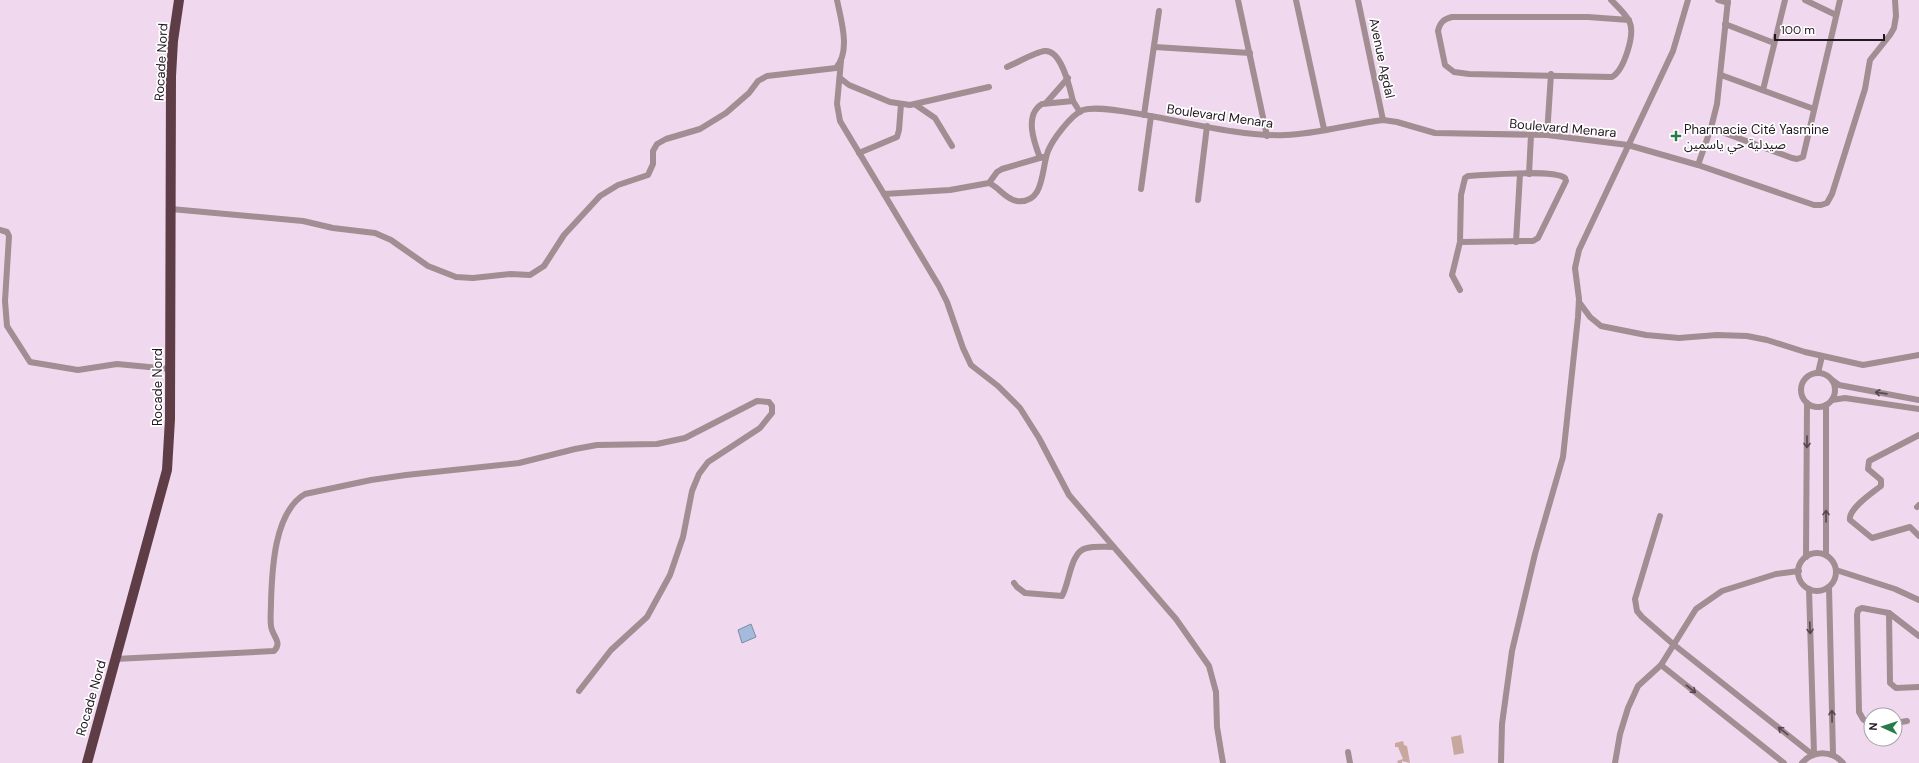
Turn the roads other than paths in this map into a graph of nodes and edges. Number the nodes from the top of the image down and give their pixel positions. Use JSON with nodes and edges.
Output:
{"nodes":[{"id":1,"x":178,"y":0,"type":"edge"},
{"id":2,"x":837,"y":0,"type":"edge"},
{"id":3,"x":1238,"y":0,"type":"edge"},
{"id":4,"x":1296,"y":0,"type":"edge"},
{"id":5,"x":1358,"y":0,"type":"edge"},
{"id":6,"x":1611,"y":0,"type":"edge"},
{"id":7,"x":1688,"y":0,"type":"edge"},
{"id":8,"x":1718,"y":0,"type":"edge"},
{"id":9,"x":1785,"y":0,"type":"edge"},
{"id":10,"x":1805,"y":0,"type":"edge"},
{"id":11,"x":1840,"y":0,"type":"edge"},
{"id":12,"x":1895,"y":0,"type":"edge"},
{"id":13,"x":1728,"y":2,"type":"edge"},
{"id":14,"x":1159,"y":10,"type":"dead end"},
{"id":15,"x":1836,"y":15,"type":"junction"},
{"id":16,"x":1629,"y":20,"type":"junction"},
{"id":17,"x":1725,"y":24,"type":"junction"},
{"id":18,"x":1774,"y":43,"type":"junction"},
{"id":19,"x":1155,"y":47,"type":"junction"},
{"id":20,"x":1250,"y":53,"type":"junction"},
{"id":21,"x":842,"y":61,"type":"junction"},
{"id":22,"x":1007,"y":67,"type":"dead end"},
{"id":23,"x":1550,"y":74,"type":"junction"},
{"id":24,"x":1721,"y":75,"type":"junction"},
{"id":25,"x":840,"y":78,"type":"junction"},
{"id":26,"x":1068,"y":78,"type":"junction"},
{"id":27,"x":988,"y":87,"type":"dead end"},
{"id":28,"x":1763,"y":90,"type":"junction"},
{"id":29,"x":1073,"y":100,"type":"junction"},
{"id":30,"x":1046,"y":103,"type":"junction"},
{"id":31,"x":901,"y":104,"type":"junction"},
{"id":32,"x":916,"y":105,"type":"junction"},
{"id":33,"x":1814,"y":109,"type":"junction"},
{"id":34,"x":1080,"y":112,"type":"junction"},
{"id":35,"x":1144,"y":115,"type":"junction"},
{"id":36,"x":1151,"y":116,"type":"junction"},
{"id":37,"x":1383,"y":120,"type":"junction"},
{"id":38,"x":1207,"y":126,"type":"junction"},
{"id":39,"x":1712,"y":128,"type":"junction"},
{"id":40,"x":1324,"y":129,"type":"junction"},
{"id":41,"x":1531,"y":134,"type":"junction"},
{"id":42,"x":1547,"y":135,"type":"junction"},
{"id":43,"x":1267,"y":136,"type":"junction"},
{"id":44,"x":1628,"y":145,"type":"junction"},
{"id":45,"x":952,"y":146,"type":"dead end"},
{"id":46,"x":859,"y":153,"type":"junction"},
{"id":47,"x":1046,"y":156,"type":"junction"},
{"id":48,"x":1040,"y":158,"type":"junction"},
{"id":49,"x":1698,"y":165,"type":"junction"},
{"id":50,"x":1520,"y":174,"type":"junction"},
{"id":51,"x":1529,"y":174,"type":"junction"},
{"id":52,"x":989,"y":183,"type":"junction"},
{"id":53,"x":1141,"y":189,"type":"dead end"},
{"id":54,"x":884,"y":194,"type":"junction"},
{"id":55,"x":1198,"y":200,"type":"dead end"},
{"id":56,"x":171,"y":209,"type":"junction"},
{"id":57,"x":0,"y":230,"type":"edge"},
{"id":58,"x":1460,"y":242,"type":"junction"},
{"id":59,"x":1516,"y":242,"type":"junction"},
{"id":60,"x":1460,"y":290,"type":"dead end"},
{"id":61,"x":1579,"y":302,"type":"junction"},
{"id":62,"x":1919,"y":355,"type":"edge"},
{"id":63,"x":1822,"y":356,"type":"junction"},
{"id":64,"x":170,"y":370,"type":"junction"},
{"id":65,"x":1818,"y":373,"type":"junction"},
{"id":66,"x":1832,"y":380,"type":"junction"},
{"id":67,"x":1832,"y":400,"type":"junction"},
{"id":68,"x":1919,"y":400,"type":"edge"},
{"id":69,"x":1807,"y":403,"type":"junction"},
{"id":70,"x":1826,"y":405,"type":"junction"},
{"id":71,"x":1919,"y":409,"type":"edge"},
{"id":72,"x":1919,"y":435,"type":"edge"},
{"id":73,"x":1660,"y":516,"type":"dead end"},
{"id":74,"x":1919,"y":536,"type":"edge"},
{"id":75,"x":1112,"y":547,"type":"junction"},
{"id":76,"x":1826,"y":555,"type":"junction"},
{"id":77,"x":1806,"y":557,"type":"junction"},
{"id":78,"x":1836,"y":570,"type":"junction"},
{"id":79,"x":1799,"y":571,"type":"junction"},
{"id":80,"x":1014,"y":583,"type":"dead end"},
{"id":81,"x":1829,"y":587,"type":"junction"},
{"id":82,"x":1809,"y":589,"type":"junction"},
{"id":83,"x":1919,"y":600,"type":"edge"},
{"id":84,"x":1889,"y":613,"type":"junction"},
{"id":85,"x":1919,"y":636,"type":"edge"},
{"id":86,"x":1673,"y":644,"type":"junction"},
{"id":87,"x":115,"y":659,"type":"junction"},
{"id":88,"x":1660,"y":664,"type":"junction"},
{"id":89,"x":1919,"y":687,"type":"edge"},
{"id":90,"x":579,"y":691,"type":"dead end"},
{"id":91,"x":1863,"y":719,"type":"edge"},
{"id":92,"x":1907,"y":721,"type":"dead end"},
{"id":93,"x":1903,"y":722,"type":"edge"},
{"id":94,"x":1348,"y":752,"type":"dead end"},
{"id":95,"x":1814,"y":755,"type":"junction"},
{"id":96,"x":1833,"y":755,"type":"junction"},
{"id":97,"x":87,"y":763,"type":"edge"},
{"id":98,"x":1223,"y":763,"type":"edge"},
{"id":99,"x":1350,"y":763,"type":"edge"},
{"id":100,"x":1501,"y":763,"type":"edge"},
{"id":101,"x":1615,"y":763,"type":"edge"},
{"id":102,"x":1784,"y":763,"type":"edge"},
{"id":103,"x":1802,"y":763,"type":"edge"},
{"id":104,"x":1843,"y":763,"type":"edge"}],
"edges":[{"from":1,"to":56,"type":"highway","name":"Rocade Nord"},
{"from":2,"to":21,"type":"street"},
{"from":3,"to":20,"type":"street"},
{"from":4,"to":40,"type":"street"},
{"from":5,"to":37,"type":"street","name":"Avenue Agdal"},
{"from":6,"to":16,"type":"street"},
{"from":7,"to":44,"type":"street"},
{"from":8,"to":13,"type":"street"},
{"from":9,"to":18,"type":"street"},
{"from":10,"to":15,"type":"street"},
{"from":11,"to":15,"type":"street"},
{"from":12,"to":49,"type":"street","name":"Boulevard Menara"},
{"from":13,"to":17,"type":"street"},
{"from":14,"to":19,"type":"street"},
{"from":15,"to":33,"type":"street"},
{"from":16,"to":23,"type":"street"},
{"from":16,"to":23,"type":"street"},
{"from":17,"to":18,"type":"street"},
{"from":17,"to":24,"type":"street"},
{"from":18,"to":28,"type":"street"},
{"from":19,"to":20,"type":"street"},
{"from":19,"to":35,"type":"street"},
{"from":20,"to":43,"type":"street"},
{"from":21,"to":25,"type":"street"},
{"from":21,"to":56,"type":"street"},
{"from":22,"to":26,"type":"street"},
{"from":23,"to":42,"type":"street"},
{"from":24,"to":28,"type":"street"},
{"from":24,"to":39,"type":"street"},
{"from":25,"to":31,"type":"street"},
{"from":25,"to":46,"type":"street"},
{"from":26,"to":29,"type":"street"},
{"from":26,"to":30,"type":"street"},
{"from":27,"to":32,"type":"street"},
{"from":28,"to":33,"type":"street"},
{"from":29,"to":30,"type":"street"},
{"from":29,"to":34,"type":"street"},
{"from":30,"to":48,"type":"street"},
{"from":31,"to":32,"type":"street"},
{"from":31,"to":46,"type":"street"},
{"from":32,"to":45,"type":"street"},
{"from":33,"to":39,"type":"street"},
{"from":34,"to":35,"type":"street","name":"Boulevard Menara"},
{"from":34,"to":47,"type":"street"},
{"from":35,"to":36,"type":"street","name":"Boulevard Menara"},
{"from":36,"to":38,"type":"street","name":"Boulevard Menara"},
{"from":36,"to":53,"type":"street"},
{"from":37,"to":40,"type":"street","name":"Boulevard Menara"},
{"from":37,"to":41,"type":"street","name":"Boulevard Menara"},
{"from":38,"to":43,"type":"street","name":"Boulevard Menara"},
{"from":38,"to":55,"type":"street"},
{"from":39,"to":49,"type":"street"},
{"from":40,"to":43,"type":"street","name":"Boulevard Menara"},
{"from":41,"to":42,"type":"street","name":"Boulevard Menara"},
{"from":41,"to":51,"type":"street"},
{"from":42,"to":44,"type":"street","name":"Boulevard Menara"},
{"from":44,"to":49,"type":"street","name":"Boulevard Menara"},
{"from":44,"to":61,"type":"street"},
{"from":46,"to":54,"type":"street"},
{"from":47,"to":48,"type":"street"},
{"from":47,"to":52,"type":"street"},
{"from":48,"to":52,"type":"street"},
{"from":50,"to":51,"type":"street"},
{"from":50,"to":58,"type":"street"},
{"from":50,"to":59,"type":"street"},
{"from":51,"to":59,"type":"street"},
{"from":52,"to":54,"type":"street"},
{"from":54,"to":75,"type":"street"},
{"from":56,"to":64,"type":"highway","name":"Rocade Nord"},
{"from":57,"to":64,"type":"street"},
{"from":58,"to":59,"type":"street"},
{"from":58,"to":60,"type":"street"},
{"from":61,"to":63,"type":"street"},
{"from":61,"to":100,"type":"street"},
{"from":62,"to":63,"type":"street"},
{"from":63,"to":65,"type":"street"},
{"from":64,"to":87,"type":"highway","name":"Rocade Nord"},
{"from":65,"to":66,"type":"street"},
{"from":65,"to":69,"type":"street"},
{"from":66,"to":67,"type":"street"},
{"from":68,"to":66,"type":"street","one_way":true},
{"from":67,"to":70,"type":"street"},
{"from":67,"to":71,"type":"street"},
{"from":69,"to":70,"type":"street"},
{"from":69,"to":77,"type":"street","one_way":true},
{"from":76,"to":70,"type":"street","one_way":true},
{"from":72,"to":74,"type":"street"},
{"from":73,"to":86,"type":"street"},
{"from":75,"to":80,"type":"street"},
{"from":75,"to":98,"type":"street"},
{"from":76,"to":77,"type":"street"},
{"from":76,"to":78,"type":"street"},
{"from":77,"to":79,"type":"street"},
{"from":78,"to":81,"type":"street"},
{"from":78,"to":83,"type":"street"},
{"from":79,"to":82,"type":"street"},
{"from":79,"to":86,"type":"street"},
{"from":81,"to":82,"type":"street"},
{"from":96,"to":81,"type":"street","one_way":true},
{"from":82,"to":95,"type":"street","one_way":true},
{"from":84,"to":85,"type":"street"},
{"from":84,"to":89,"type":"street"},
{"from":84,"to":91,"type":"street"},
{"from":86,"to":88,"type":"street"},
{"from":95,"to":86,"type":"street","one_way":true},
{"from":87,"to":90,"type":"street"},
{"from":87,"to":97,"type":"highway","name":"Rocade Nord"},
{"from":88,"to":101,"type":"street"},
{"from":88,"to":102,"type":"street","one_way":true},
{"from":92,"to":93,"type":"street"},
{"from":94,"to":99,"type":"street"},
{"from":95,"to":96,"type":"street"},
{"from":95,"to":103,"type":"street"},
{"from":96,"to":104,"type":"street"}]}
